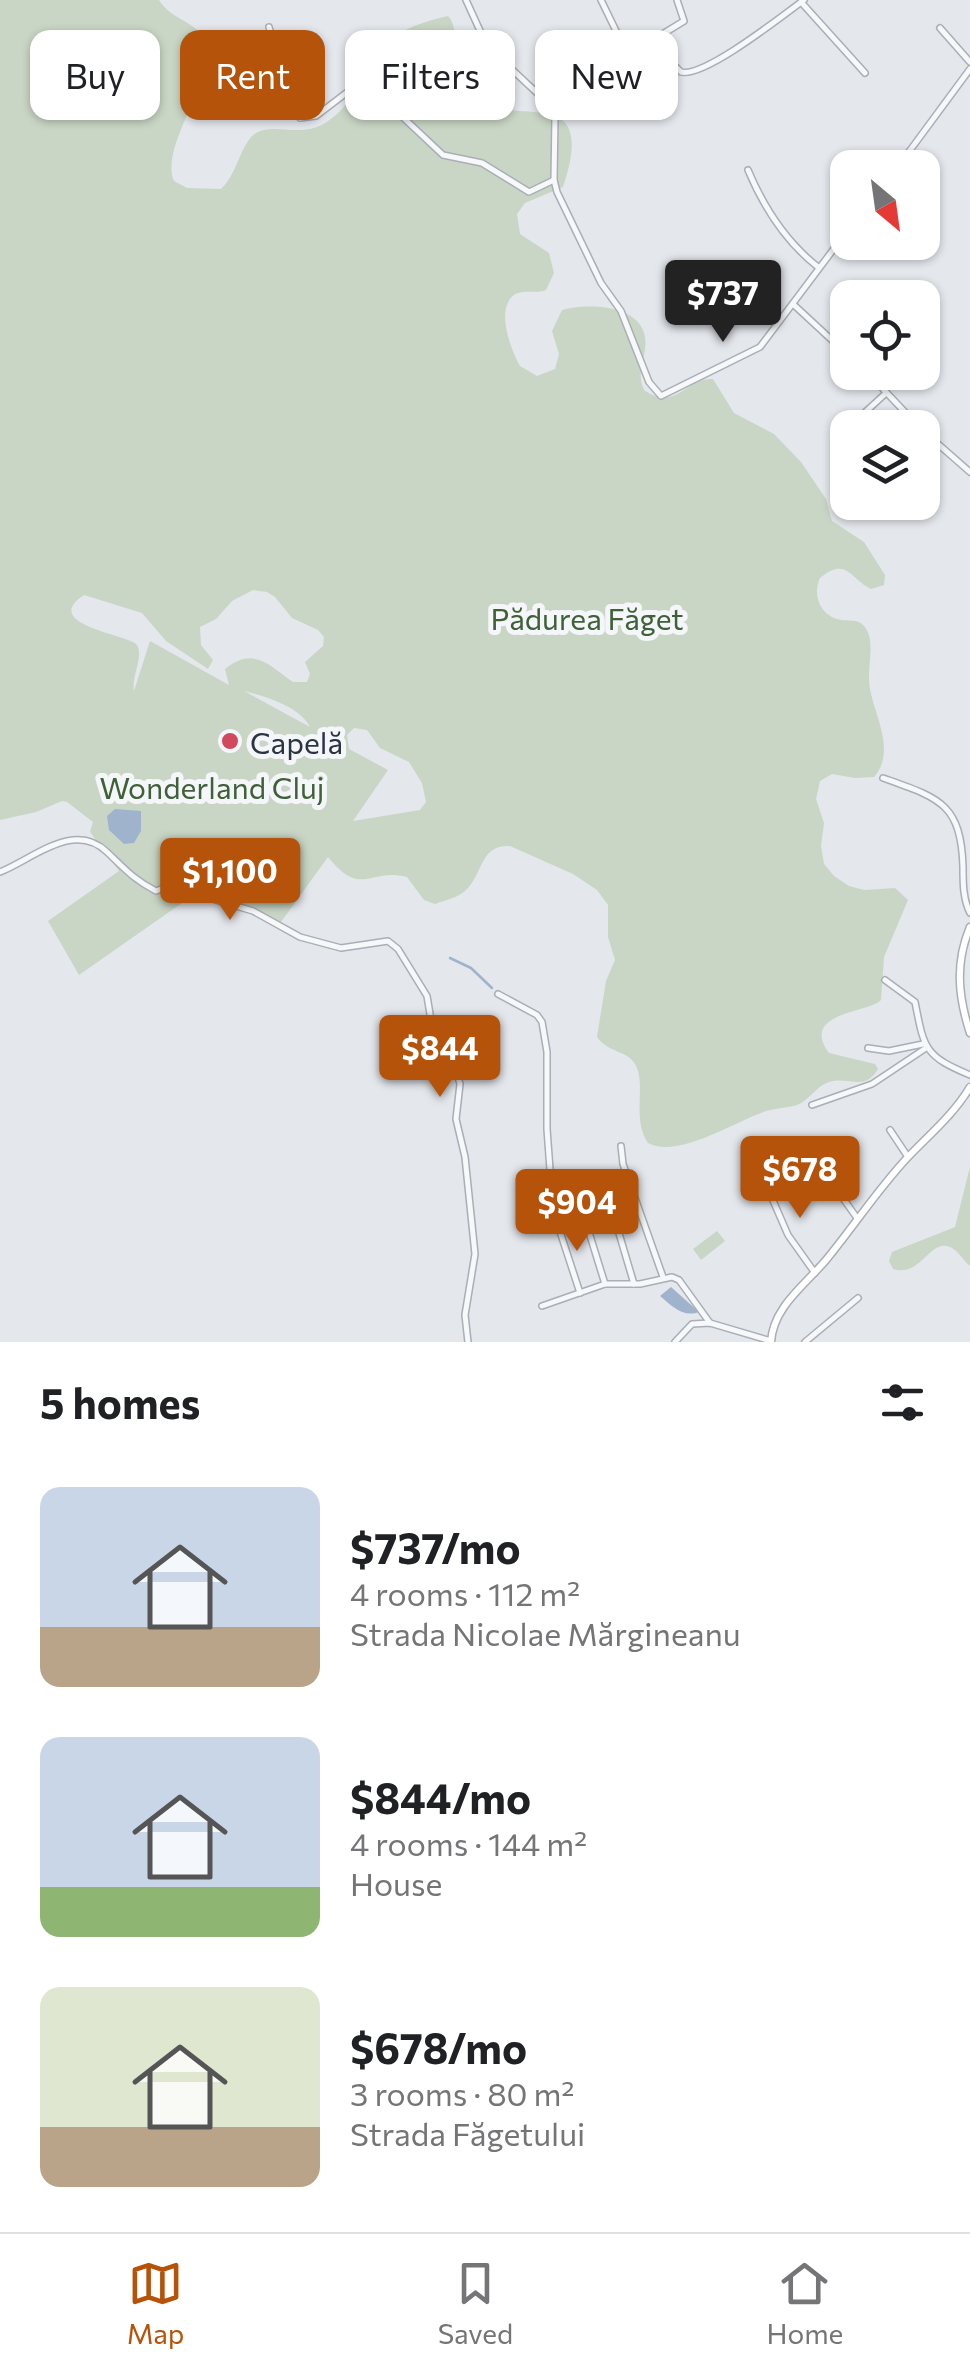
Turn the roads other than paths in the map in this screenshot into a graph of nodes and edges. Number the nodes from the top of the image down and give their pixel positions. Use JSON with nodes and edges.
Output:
{"nodes":[{"id":1,"x":466,"y":0,"type":"edge"},
{"id":2,"x":601,"y":0,"type":"edge"},
{"id":3,"x":676,"y":0,"type":"edge"},
{"id":4,"x":798,"y":2,"type":"edge"},
{"id":5,"x":270,"y":27,"type":"dead end"},
{"id":6,"x":940,"y":28,"type":"dead end"},
{"id":7,"x":616,"y":30,"type":"edge"},
{"id":8,"x":671,"y":30,"type":"edge"},
{"id":9,"x":970,"y":66,"type":"edge"},
{"id":10,"x":678,"y":69,"type":"edge"},
{"id":11,"x":866,"y":74,"type":"dead end"},
{"id":12,"x":535,"y":90,"type":"edge"},
{"id":13,"x":555,"y":120,"type":"edge"},
{"id":14,"x":910,"y":150,"type":"edge"},
{"id":15,"x":748,"y":170,"type":"dead end"},
{"id":16,"x":554,"y":180,"type":"junction"},
{"id":17,"x":830,"y":252,"type":"edge"},
{"id":18,"x":818,"y":267,"type":"junction"},
{"id":19,"x":794,"y":305,"type":"junction"},
{"id":20,"x":830,"y":338,"type":"edge"},
{"id":21,"x":883,"y":390,"type":"edge"},
{"id":22,"x":886,"y":393,"type":"junction"},
{"id":23,"x":868,"y":410,"type":"edge"},
{"id":24,"x":903,"y":410,"type":"edge"},
{"id":25,"x":940,"y":446,"type":"edge"},
{"id":26,"x":970,"y":472,"type":"edge"},
{"id":27,"x":884,"y":778,"type":"dead end"},
{"id":28,"x":0,"y":872,"type":"edge"},
{"id":29,"x":970,"y":913,"type":"edge"},
{"id":30,"x":970,"y":927,"type":"edge"},
{"id":31,"x":884,"y":980,"type":"dead end"},
{"id":32,"x":498,"y":994,"type":"dead end"},
{"id":33,"x":970,"y":1032,"type":"edge"},
{"id":34,"x":925,"y":1046,"type":"junction"},
{"id":35,"x":868,"y":1048,"type":"dead end"},
{"id":36,"x":970,"y":1075,"type":"edge"},
{"id":37,"x":970,"y":1086,"type":"edge"},
{"id":38,"x":812,"y":1105,"type":"dead end"},
{"id":39,"x":890,"y":1130,"type":"dead end"},
{"id":40,"x":621,"y":1146,"type":"dead end"},
{"id":41,"x":815,"y":1147,"type":"dead end"},
{"id":42,"x":908,"y":1157,"type":"junction"},
{"id":43,"x":765,"y":1182,"type":"dead end"},
{"id":44,"x":605,"y":1186,"type":"dead end"},
{"id":45,"x":583,"y":1214,"type":"dead end"},
{"id":46,"x":857,"y":1218,"type":"junction"},
{"id":47,"x":815,"y":1273,"type":"junction"},
{"id":48,"x":663,"y":1277,"type":"junction"},
{"id":49,"x":605,"y":1284,"type":"junction"},
{"id":50,"x":634,"y":1284,"type":"junction"},
{"id":51,"x":580,"y":1293,"type":"junction"},
{"id":52,"x":858,"y":1298,"type":"dead end"},
{"id":53,"x":542,"y":1306,"type":"dead end"},
{"id":54,"x":710,"y":1324,"type":"junction"},
{"id":55,"x":468,"y":1342,"type":"edge"},
{"id":56,"x":675,"y":1342,"type":"edge"},
{"id":57,"x":771,"y":1342,"type":"edge"},
{"id":58,"x":804,"y":1342,"type":"edge"}],
"edges":[{"from":1,"to":12,"type":"street"},
{"from":2,"to":7,"type":"street"},
{"from":3,"to":8,"type":"street"},
{"from":4,"to":10,"type":"street"},
{"from":4,"to":11,"type":"street"},
{"from":5,"to":16,"type":"street"},
{"from":6,"to":9,"type":"street"},
{"from":9,"to":14,"type":"street"},
{"from":13,"to":16,"type":"street"},
{"from":15,"to":18,"type":"street"},
{"from":16,"to":19,"type":"street"},
{"from":17,"to":18,"type":"street"},
{"from":18,"to":19,"type":"street"},
{"from":19,"to":20,"type":"street"},
{"from":21,"to":22,"type":"street"},
{"from":22,"to":23,"type":"street"},
{"from":22,"to":24,"type":"street"},
{"from":25,"to":26,"type":"street"},
{"from":27,"to":29,"type":"street"},
{"from":28,"to":55,"type":"street"},
{"from":30,"to":33,"type":"main road"},
{"from":31,"to":34,"type":"street"},
{"from":32,"to":51,"type":"street"},
{"from":34,"to":35,"type":"street"},
{"from":34,"to":36,"type":"street"},
{"from":34,"to":38,"type":"street"},
{"from":37,"to":42,"type":"main road"},
{"from":39,"to":42,"type":"street"},
{"from":40,"to":48,"type":"street"},
{"from":41,"to":46,"type":"street"},
{"from":42,"to":46,"type":"main road"},
{"from":43,"to":47,"type":"street"},
{"from":44,"to":50,"type":"street"},
{"from":45,"to":49,"type":"street"},
{"from":46,"to":47,"type":"main road"},
{"from":47,"to":57,"type":"main road"},
{"from":48,"to":50,"type":"street"},
{"from":48,"to":54,"type":"street"},
{"from":49,"to":50,"type":"street"},
{"from":49,"to":51,"type":"street"},
{"from":51,"to":53,"type":"street"},
{"from":52,"to":58,"type":"street"},
{"from":54,"to":56,"type":"street"},
{"from":54,"to":57,"type":"street"}]}
